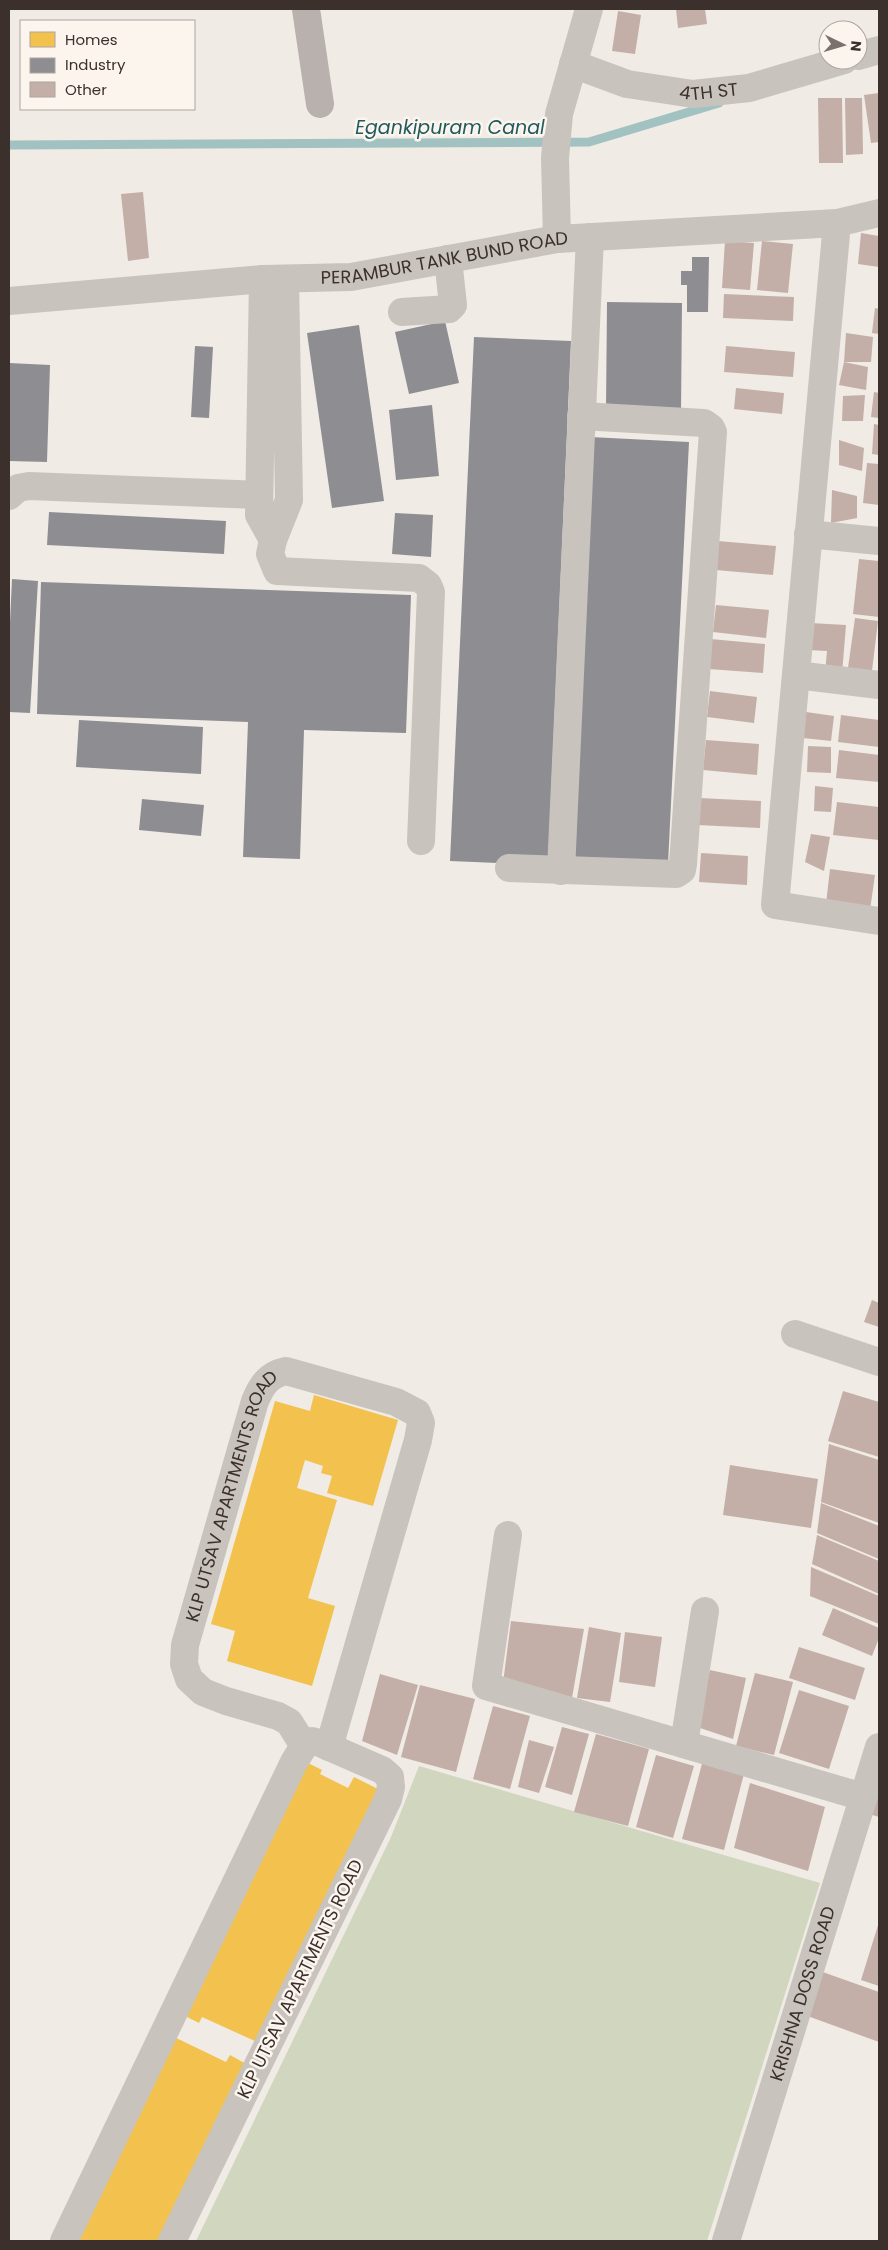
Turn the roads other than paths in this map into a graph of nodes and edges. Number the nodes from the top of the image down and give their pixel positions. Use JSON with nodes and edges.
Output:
{"nodes":[{"id":1,"x":306,"y":9,"type":"edge"},
{"id":2,"x":589,"y":9,"type":"edge"},
{"id":3,"x":573,"y":64,"type":"junction"},
{"id":4,"x":818,"y":68,"type":"edge"},
{"id":5,"x":320,"y":104,"type":"dead end"},
{"id":6,"x":879,"y":213,"type":"edge"},
{"id":7,"x":837,"y":223,"type":"junction"},
{"id":8,"x":590,"y":237,"type":"junction"},
{"id":9,"x":557,"y":239,"type":"junction"},
{"id":10,"x":448,"y":260,"type":"junction"},
{"id":11,"x":274,"y":279,"type":"junction"},
{"id":12,"x":9,"y":301,"type":"edge"},
{"id":13,"x":402,"y":312,"type":"dead end"},
{"id":14,"x":581,"y":416,"type":"junction"},
{"id":15,"x":259,"y":495,"type":"junction"},
{"id":16,"x":9,"y":496,"type":"edge"},
{"id":17,"x":808,"y":534,"type":"junction"},
{"id":18,"x":273,"y":540,"type":"junction"},
{"id":19,"x":879,"y":541,"type":"edge"},
{"id":20,"x":796,"y":676,"type":"junction"},
{"id":21,"x":879,"y":685,"type":"edge"},
{"id":22,"x":421,"y":841,"type":"dead end"},
{"id":23,"x":509,"y":868,"type":"dead end"},
{"id":24,"x":561,"y":871,"type":"junction"},
{"id":25,"x":879,"y":920,"type":"edge"},
{"id":26,"x":795,"y":1334,"type":"dead end"},
{"id":27,"x":879,"y":1362,"type":"edge"},
{"id":28,"x":508,"y":1535,"type":"dead end"},
{"id":29,"x":705,"y":1611,"type":"dead end"},
{"id":30,"x":684,"y":1744,"type":"junction"},
{"id":31,"x":316,"y":1746,"type":"junction"},
{"id":32,"x":879,"y":1747,"type":"edge"},
{"id":33,"x":862,"y":1797,"type":"junction"},
{"id":34,"x":64,"y":2241,"type":"edge"},
{"id":35,"x":172,"y":2241,"type":"edge"},
{"id":36,"x":726,"y":2241,"type":"edge"}],
"edges":[{"from":1,"to":5,"type":"main road"},
{"from":2,"to":3,"type":"street"},
{"from":3,"to":4,"type":"street","name":"4TH ST"},
{"from":3,"to":9,"type":"street"},
{"from":6,"to":7,"type":"street","name":"PERAMBUR TANK BUND ROAD"},
{"from":7,"to":8,"type":"street","name":"PERAMBUR TANK BUND ROAD"},
{"from":7,"to":17,"type":"street"},
{"from":8,"to":9,"type":"street","name":"PERAMBUR TANK BUND ROAD"},
{"from":8,"to":14,"type":"street"},
{"from":9,"to":10,"type":"street","name":"PERAMBUR TANK BUND ROAD"},
{"from":10,"to":11,"type":"street","name":"PERAMBUR TANK BUND ROAD"},
{"from":10,"to":13,"type":"street"},
{"from":11,"to":12,"type":"street","name":"PERAMBUR TANK BUND ROAD"},
{"from":11,"to":15,"type":"street"},
{"from":11,"to":18,"type":"street"},
{"from":14,"to":24,"type":"street"},
{"from":14,"to":24,"type":"street"},
{"from":15,"to":16,"type":"street"},
{"from":15,"to":18,"type":"street"},
{"from":17,"to":19,"type":"street"},
{"from":17,"to":20,"type":"street"},
{"from":18,"to":22,"type":"street"},
{"from":20,"to":21,"type":"street"},
{"from":20,"to":25,"type":"street"},
{"from":23,"to":24,"type":"street"},
{"from":26,"to":27,"type":"street"},
{"from":28,"to":30,"type":"street"},
{"from":29,"to":30,"type":"street"},
{"from":30,"to":33,"type":"street"},
{"from":31,"to":31,"type":"street","name":"KLP UTSAV APARTMENTS ROAD"},
{"from":31,"to":34,"type":"street","name":"KLP UTSAV APARTMENTS ROAD"},
{"from":31,"to":35,"type":"street","name":"KLP UTSAV APARTMENTS ROAD"},
{"from":32,"to":33,"type":"street","name":"KRISHNA DOSS ROAD"},
{"from":33,"to":36,"type":"street","name":"KRISHNA DOSS ROAD"}]}
